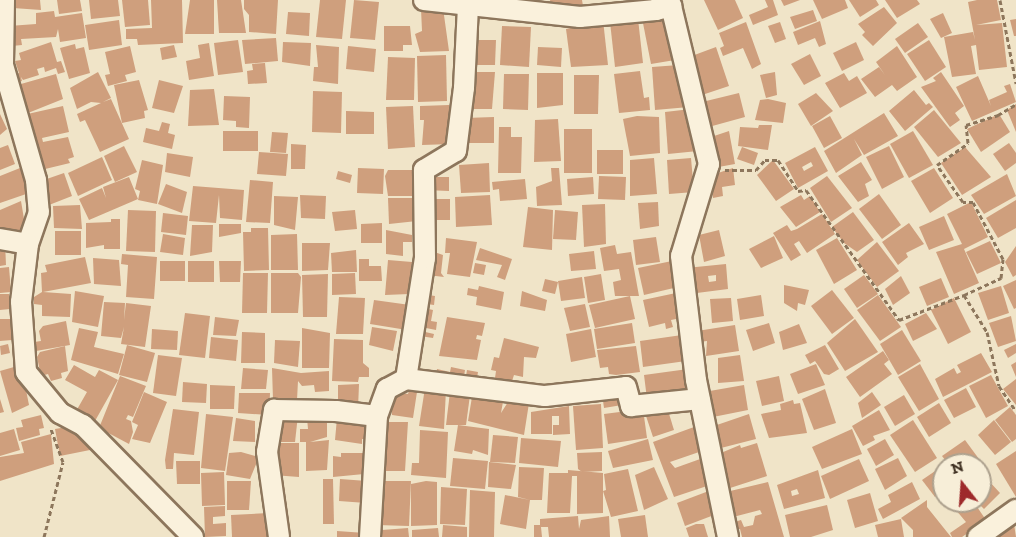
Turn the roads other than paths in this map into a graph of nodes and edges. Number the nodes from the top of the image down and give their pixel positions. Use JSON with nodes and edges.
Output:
{"nodes":[{"id":1,"x":4,"y":0,"type":"edge"},
{"id":2,"x":424,"y":0,"type":"edge"},
{"id":3,"x":662,"y":5,"type":"edge"},
{"id":4,"x":468,"y":7,"type":"junction"},
{"id":5,"x":0,"y":239,"type":"edge"},
{"id":6,"x":28,"y":244,"type":"junction"},
{"id":7,"x":406,"y":379,"type":"junction"},
{"id":8,"x":700,"y":399,"type":"junction"},
{"id":9,"x":377,"y":416,"type":"junction"},
{"id":10,"x":1016,"y":510,"type":"edge"},
{"id":11,"x":193,"y":537,"type":"edge"},
{"id":12,"x":279,"y":537,"type":"edge"},
{"id":13,"x":370,"y":537,"type":"edge"},
{"id":14,"x":728,"y":537,"type":"edge"},
{"id":15,"x":978,"y":537,"type":"edge"}],
"edges":[{"from":1,"to":6,"type":"street"},
{"from":2,"to":4,"type":"street"},
{"from":3,"to":4,"type":"street"},
{"from":3,"to":8,"type":"street"},
{"from":4,"to":7,"type":"street"},
{"from":5,"to":6,"type":"street"},
{"from":6,"to":11,"type":"street"},
{"from":7,"to":8,"type":"street"},
{"from":7,"to":9,"type":"street"},
{"from":8,"to":14,"type":"street"},
{"from":9,"to":12,"type":"street"},
{"from":9,"to":13,"type":"street"},
{"from":10,"to":15,"type":"street"}]}
